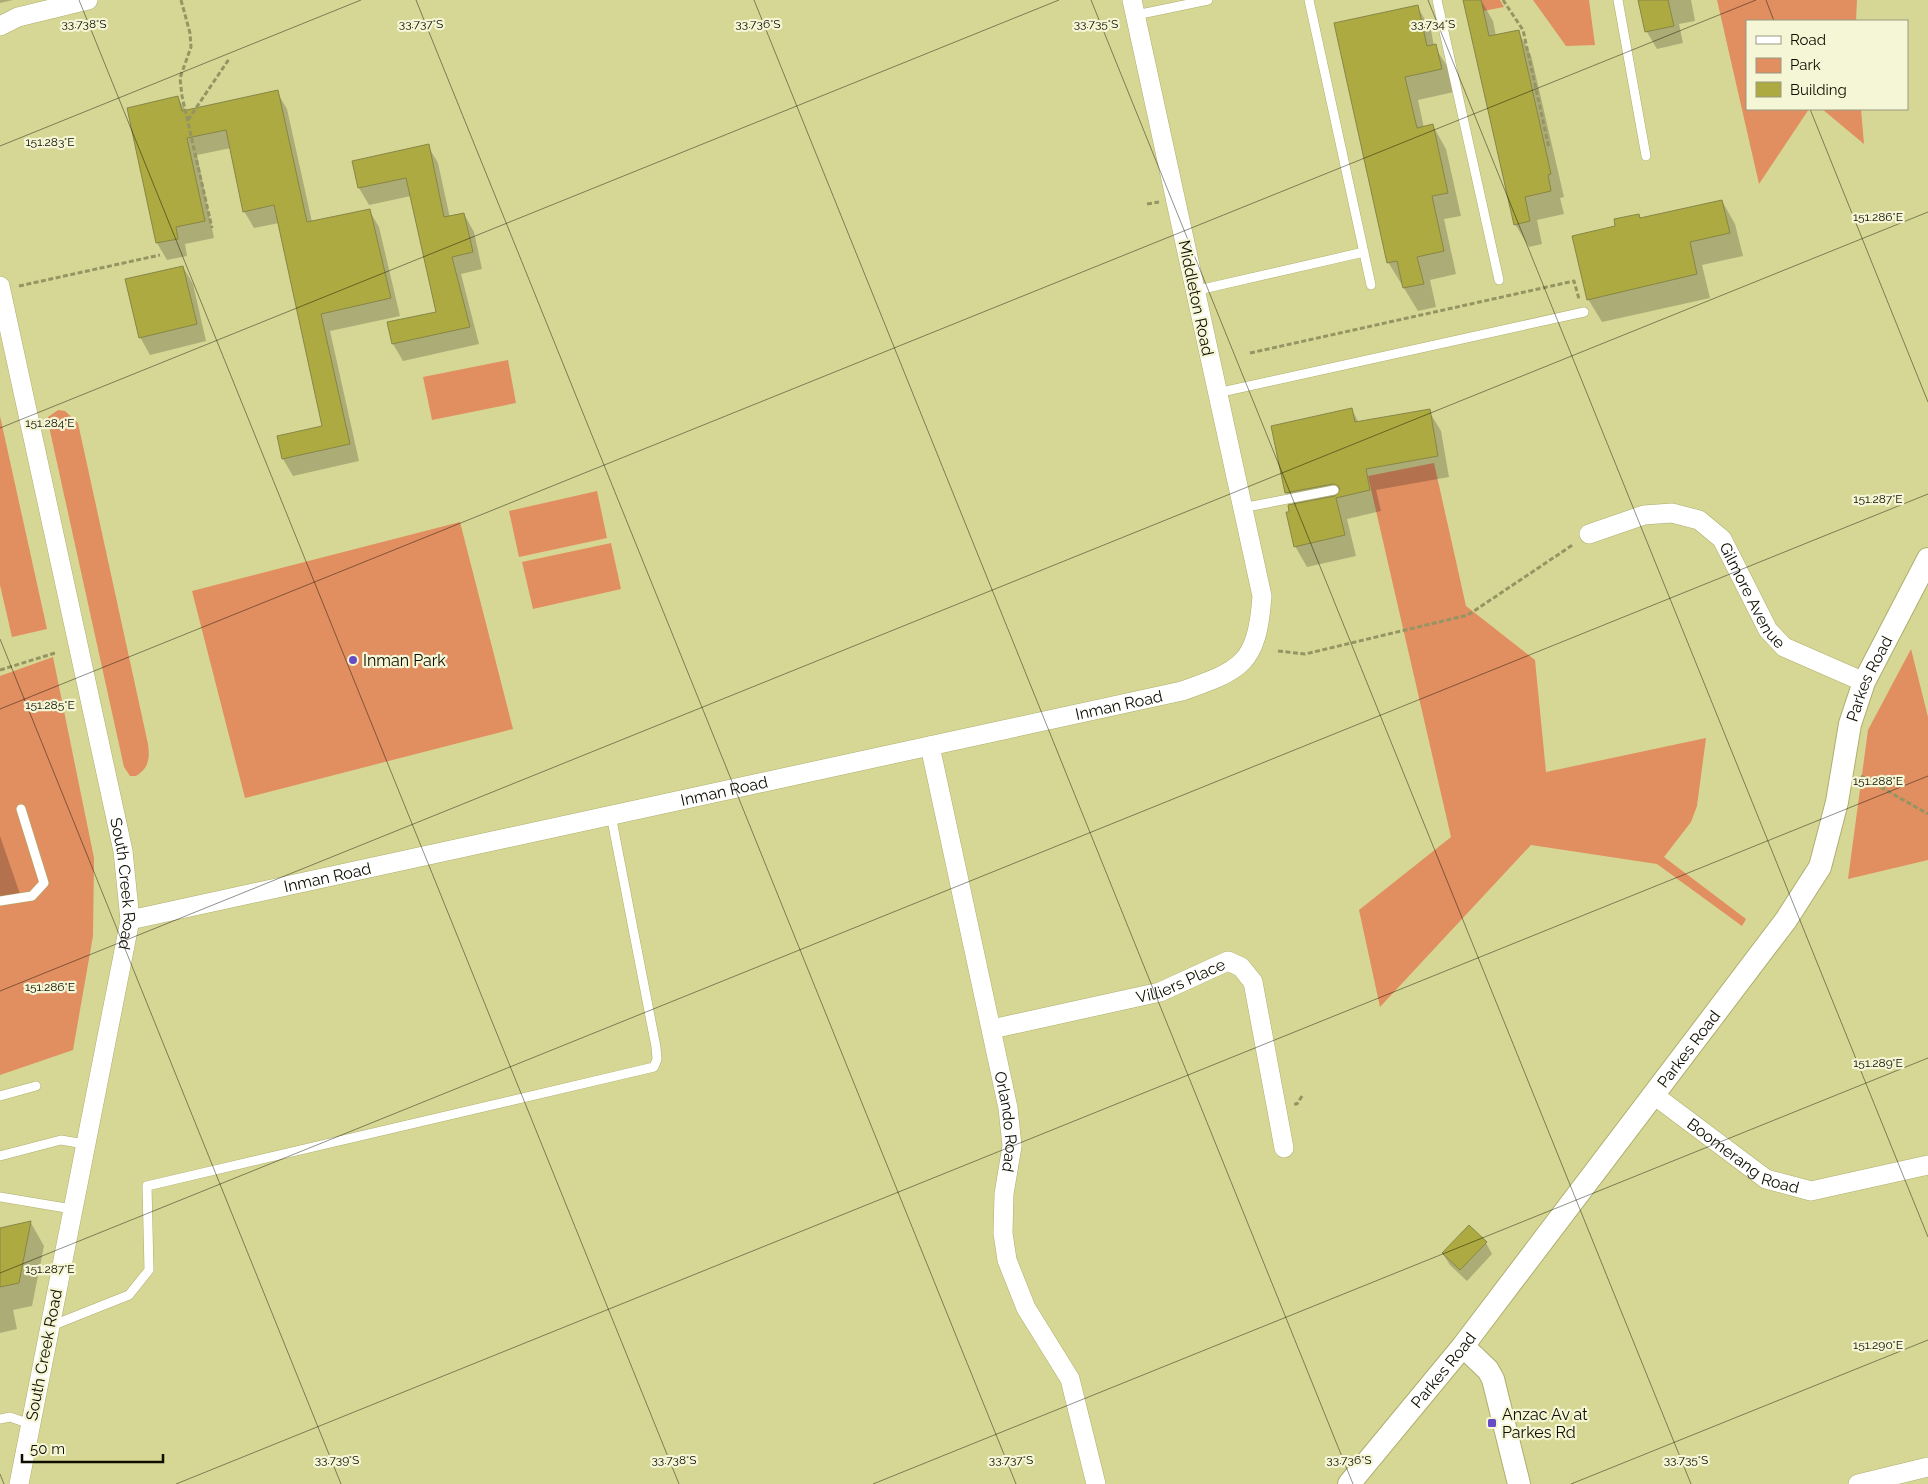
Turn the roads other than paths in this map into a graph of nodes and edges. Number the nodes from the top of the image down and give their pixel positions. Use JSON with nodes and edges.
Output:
{"nodes":[{"id":1,"x":88,"y":0,"type":"edge"},
{"id":2,"x":1208,"y":0,"type":"edge"},
{"id":3,"x":1310,"y":0,"type":"edge"},
{"id":4,"x":1437,"y":0,"type":"edge"},
{"id":5,"x":1618,"y":0,"type":"edge"},
{"id":6,"x":1134,"y":8,"type":"edge"},
{"id":7,"x":0,"y":26,"type":"edge"},
{"id":8,"x":1646,"y":156,"type":"dead end"},
{"id":9,"x":1364,"y":252,"type":"junction"},
{"id":10,"x":1499,"y":280,"type":"dead end"},
{"id":11,"x":1371,"y":285,"type":"dead end"},
{"id":12,"x":0,"y":286,"type":"edge"},
{"id":13,"x":1194,"y":291,"type":"junction"},
{"id":14,"x":1582,"y":308,"type":"road end"},
{"id":15,"x":1217,"y":393,"type":"junction"},
{"id":16,"x":1334,"y":490,"type":"dead end"},
{"id":17,"x":1242,"y":508,"type":"junction"},
{"id":18,"x":1589,"y":534,"type":"road end"},
{"id":19,"x":1928,"y":559,"type":"edge"},
{"id":20,"x":1262,"y":596,"type":"joint"},
{"id":21,"x":1864,"y":682,"type":"junction"},
{"id":22,"x":930,"y":746,"type":"junction"},
{"id":23,"x":21,"y":809,"type":"dead end"},
{"id":24,"x":611,"y":815,"type":"junction"},
{"id":25,"x":0,"y":901,"type":"edge"},
{"id":26,"x":130,"y":920,"type":"junction"},
{"id":27,"x":992,"y":1030,"type":"junction"},
{"id":28,"x":36,"y":1086,"type":"dead end"},
{"id":29,"x":1654,"y":1095,"type":"junction"},
{"id":30,"x":0,"y":1096,"type":"edge"},
{"id":31,"x":84,"y":1144,"type":"junction"},
{"id":32,"x":1284,"y":1148,"type":"dead end"},
{"id":33,"x":0,"y":1156,"type":"edge"},
{"id":34,"x":1928,"y":1165,"type":"edge"},
{"id":35,"x":0,"y":1197,"type":"edge"},
{"id":36,"x":72,"y":1209,"type":"junction"},
{"id":37,"x":49,"y":1326,"type":"junction"},
{"id":38,"x":1463,"y":1346,"type":"junction"},
{"id":39,"x":0,"y":1419,"type":"edge"},
{"id":40,"x":30,"y":1424,"type":"junction"},
{"id":41,"x":1928,"y":1467,"type":"edge"},
{"id":42,"x":19,"y":1484,"type":"edge"},
{"id":43,"x":1096,"y":1484,"type":"edge"},
{"id":44,"x":1349,"y":1484,"type":"edge"},
{"id":45,"x":1519,"y":1484,"type":"edge"},
{"id":46,"x":1858,"y":1484,"type":"edge"}],
"edges":[{"from":1,"to":7,"type":"street"},
{"from":2,"to":6,"type":"lane"},
{"from":3,"to":9,"type":"lane"},
{"from":4,"to":10,"type":"lane"},
{"from":5,"to":8,"type":"lane"},
{"from":6,"to":13,"type":"street","name":"Middleton Road"},
{"from":9,"to":11,"type":"lane"},
{"from":9,"to":13,"type":"lane"},
{"from":12,"to":26,"type":"street","name":"South Creek Road"},
{"from":13,"to":15,"type":"street","name":"Middleton Road"},
{"from":14,"to":15,"type":"lane"},
{"from":15,"to":17,"type":"street","name":"Middleton Road"},
{"from":16,"to":17,"type":"lane"},
{"from":17,"to":20,"type":"street","name":"Middleton Road"},
{"from":18,"to":21,"type":"street","name":"Gilmore Avenue"},
{"from":19,"to":21,"type":"street","name":"Parkes Road"},
{"from":20,"to":22,"type":"street","name":"Inman Road"},
{"from":21,"to":29,"type":"street","name":"Parkes Road"},
{"from":22,"to":24,"type":"street","name":"Inman Road"},
{"from":22,"to":27,"type":"street","name":"Orlando Road"},
{"from":23,"to":25,"type":"lane"},
{"from":24,"to":26,"type":"street","name":"Inman Road"},
{"from":24,"to":37,"type":"lane"},
{"from":26,"to":31,"type":"street","name":"South Creek Road"},
{"from":27,"to":32,"type":"street","name":"Villiers Place"},
{"from":27,"to":43,"type":"street","name":"Orlando Road"},
{"from":28,"to":30,"type":"lane"},
{"from":29,"to":34,"type":"street","name":"Boomerang Road"},
{"from":29,"to":38,"type":"street","name":"Parkes Road"},
{"from":31,"to":33,"type":"lane"},
{"from":31,"to":36,"type":"street","name":"South Creek Road"},
{"from":35,"to":36,"type":"lane"},
{"from":36,"to":37,"type":"street","name":"South Creek Road"},
{"from":37,"to":40,"type":"street","name":"South Creek Road"},
{"from":38,"to":44,"type":"street","name":"Parkes Road"},
{"from":38,"to":45,"type":"street"},
{"from":39,"to":40,"type":"lane"},
{"from":40,"to":42,"type":"street","name":"South Creek Road"},
{"from":41,"to":46,"type":"street"}]}
